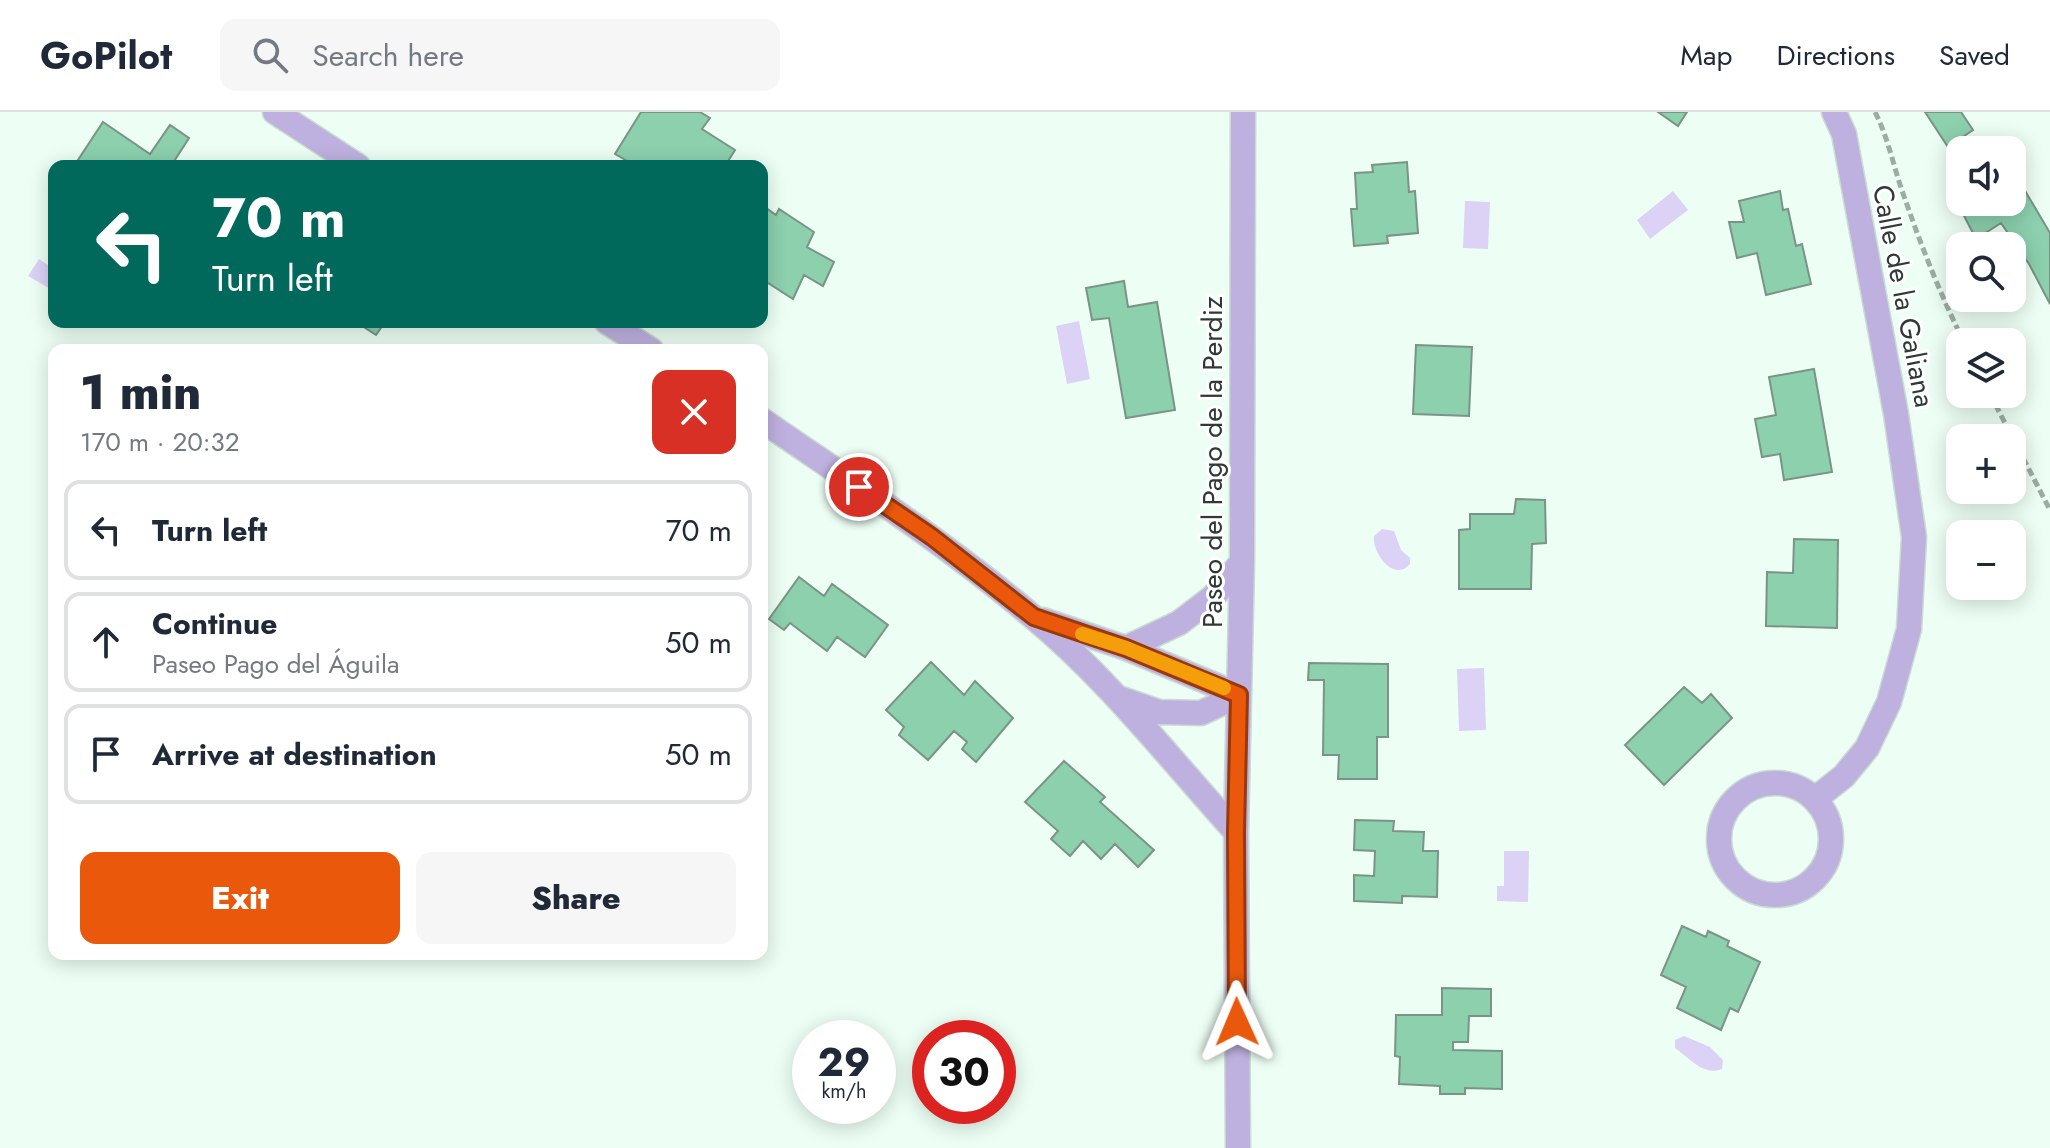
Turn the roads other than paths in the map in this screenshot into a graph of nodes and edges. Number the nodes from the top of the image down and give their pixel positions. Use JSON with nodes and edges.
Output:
{"nodes":[{"id":1,"x":275,"y":112,"type":"edge"},
{"id":2,"x":1243,"y":112,"type":"edge"},
{"id":3,"x":1834,"y":112,"type":"edge"},
{"id":4,"x":349,"y":160,"type":"edge"},
{"id":5,"x":616,"y":328,"type":"edge"},
{"id":6,"x":642,"y":344,"type":"edge"},
{"id":7,"x":768,"y":424,"type":"edge"},
{"id":8,"x":1242,"y":562,"type":"junction"},
{"id":9,"x":1034,"y":617,"type":"junction"},
{"id":10,"x":1126,"y":648,"type":"junction"},
{"id":11,"x":1239,"y":695,"type":"junction"},
{"id":12,"x":1117,"y":698,"type":"junction"},
{"id":13,"x":1815,"y":799,"type":"junction"},
{"id":14,"x":1236,"y":832,"type":"junction"},
{"id":15,"x":1238,"y":1148,"type":"edge"}],
"edges":[{"from":1,"to":4,"type":"street"},
{"from":2,"to":8,"type":"street","name":"Paseo del Pago de la Perdiz"},
{"from":3,"to":13,"type":"street","name":"Calle de la Galiana"},
{"from":5,"to":6,"type":"street"},
{"from":7,"to":9,"type":"street"},
{"from":8,"to":10,"type":"street"},
{"from":8,"to":11,"type":"street","name":"Paseo del Pago de la Perdiz"},
{"from":9,"to":10,"type":"street"},
{"from":9,"to":12,"type":"street"},
{"from":10,"to":11,"type":"street"},
{"from":11,"to":12,"type":"street"},
{"from":11,"to":14,"type":"street","name":"Paseo del Pago de la Perdiz"},
{"from":12,"to":14,"type":"street"},
{"from":13,"to":13,"type":"street"},
{"from":14,"to":15,"type":"street","name":"Paseo del Pago de la Perdiz"}]}
